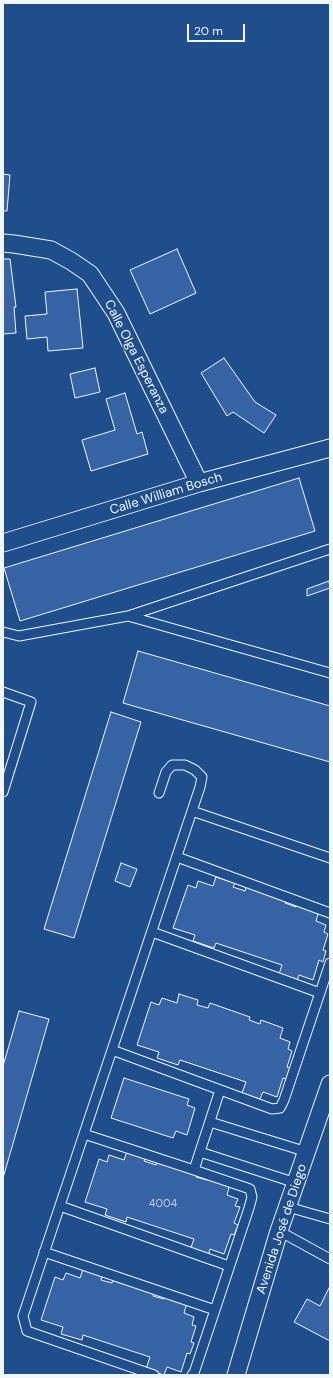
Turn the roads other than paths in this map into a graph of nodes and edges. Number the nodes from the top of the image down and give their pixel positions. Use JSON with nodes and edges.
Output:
{"nodes":[{"id":1,"x":3,"y":244,"type":"edge"},
{"id":2,"x":330,"y":448,"type":"edge"},
{"id":3,"x":199,"y":483,"type":"junction"},
{"id":4,"x":3,"y":544,"type":"edge"},
{"id":5,"x":330,"y":549,"type":"edge"},
{"id":6,"x":128,"y":616,"type":"junction"},
{"id":7,"x":3,"y":632,"type":"edge"},
{"id":8,"x":330,"y":673,"type":"edge"},
{"id":9,"x":3,"y":692,"type":"edge"},
{"id":10,"x":3,"y":792,"type":"edge"},
{"id":11,"x":159,"y":793,"type":"dead end"},
{"id":12,"x":192,"y":811,"type":"junction"},
{"id":13,"x":177,"y":857,"type":"junction"},
{"id":14,"x":330,"y":858,"type":"edge"},
{"id":15,"x":330,"y":913,"type":"edge"},
{"id":16,"x":152,"y":932,"type":"junction"},
{"id":17,"x":330,"y":964,"type":"edge"},
{"id":18,"x":320,"y":993,"type":"junction"},
{"id":19,"x":112,"y":1050,"type":"junction"},
{"id":20,"x":330,"y":1084,"type":"edge"},
{"id":21,"x":220,"y":1090,"type":"junction"},
{"id":22,"x":210,"y":1122,"type":"junction"},
{"id":23,"x":84,"y":1134,"type":"junction"},
{"id":24,"x":200,"y":1152,"type":"junction"},
{"id":25,"x":307,"y":1152,"type":"junction"},
{"id":26,"x":194,"y":1170,"type":"junction"},
{"id":27,"x":296,"y":1183,"type":"junction"},
{"id":28,"x":60,"y":1206,"type":"junction"},
{"id":29,"x":288,"y":1207,"type":"junction"},
{"id":30,"x":330,"y":1219,"type":"edge"},
{"id":31,"x":279,"y":1232,"type":"junction"},
{"id":32,"x":44,"y":1252,"type":"junction"},
{"id":33,"x":330,"y":1259,"type":"edge"},
{"id":34,"x":229,"y":1266,"type":"junction"},
{"id":35,"x":215,"y":1310,"type":"junction"},
{"id":36,"x":154,"y":1375,"type":"edge"},
{"id":37,"x":192,"y":1375,"type":"edge"},
{"id":38,"x":236,"y":1375,"type":"edge"}],
"edges":[{"from":1,"to":3,"type":"street","name":"Calle Olga Esperanza"},
{"from":2,"to":3,"type":"street","name":"Calle William Bosch"},
{"from":3,"to":4,"type":"street","name":"Calle William Bosch"},
{"from":5,"to":6,"type":"lane"},
{"from":6,"to":7,"type":"lane"},
{"from":6,"to":8,"type":"lane"},
{"from":9,"to":10,"type":"lane"},
{"from":11,"to":12,"type":"lane"},
{"from":12,"to":13,"type":"lane"},
{"from":12,"to":14,"type":"lane"},
{"from":13,"to":15,"type":"lane"},
{"from":13,"to":16,"type":"lane"},
{"from":16,"to":18,"type":"lane"},
{"from":16,"to":19,"type":"lane"},
{"from":17,"to":18,"type":"lane"},
{"from":18,"to":21,"type":"lane"},
{"from":19,"to":21,"type":"lane"},
{"from":19,"to":23,"type":"lane"},
{"from":20,"to":25,"type":"street","name":"Avenida José de Diego"},
{"from":21,"to":22,"type":"lane"},
{"from":22,"to":24,"type":"lane"},
{"from":22,"to":25,"type":"lane"},
{"from":23,"to":26,"type":"lane"},
{"from":23,"to":28,"type":"lane"},
{"from":24,"to":26,"type":"lane"},
{"from":24,"to":27,"type":"lane"},
{"from":25,"to":27,"type":"street","name":"Avenida José de Diego"},
{"from":26,"to":34,"type":"lane"},
{"from":27,"to":29,"type":"street","name":"Avenida José de Diego"},
{"from":28,"to":32,"type":"lane"},
{"from":28,"to":34,"type":"lane"},
{"from":29,"to":30,"type":"lane"},
{"from":29,"to":31,"type":"street","name":"Avenida José de Diego"},
{"from":31,"to":33,"type":"lane"},
{"from":31,"to":38,"type":"street","name":"Avenida José de Diego"},
{"from":32,"to":35,"type":"lane"},
{"from":32,"to":36,"type":"lane"},
{"from":34,"to":35,"type":"lane"},
{"from":35,"to":37,"type":"lane"}]}
